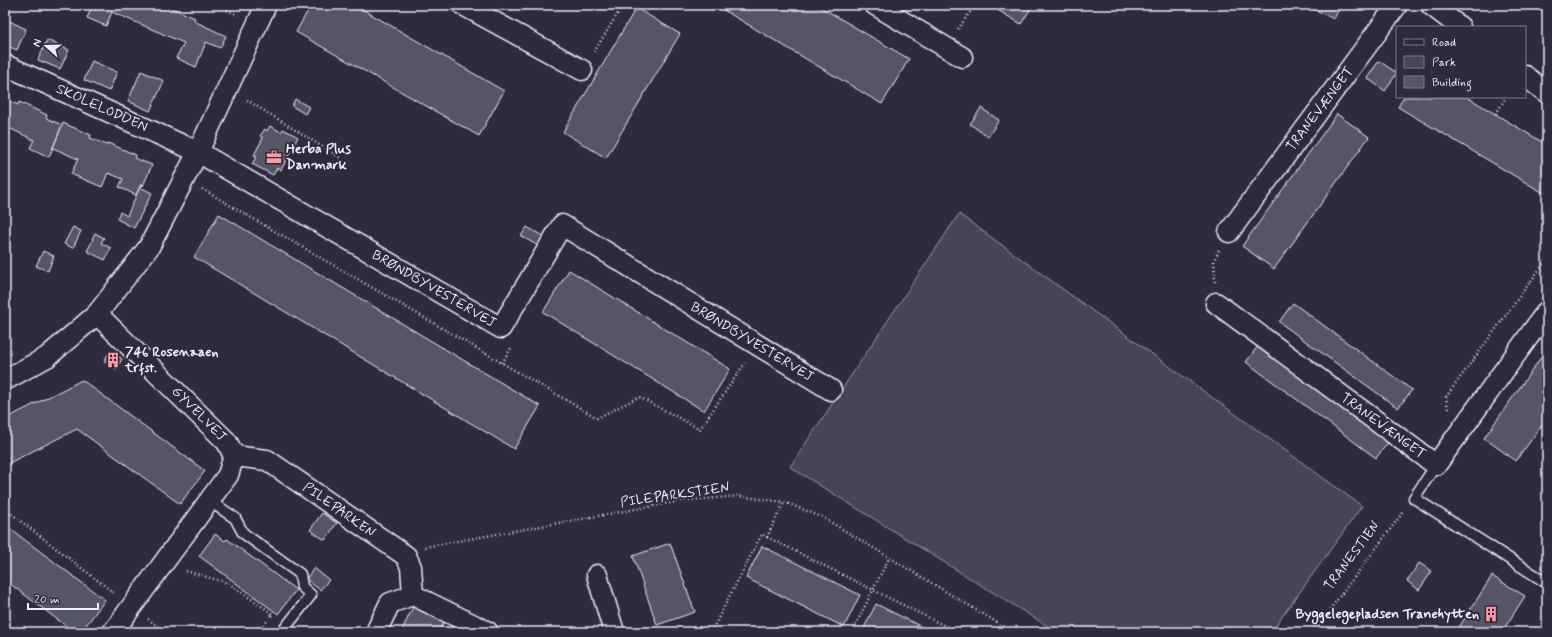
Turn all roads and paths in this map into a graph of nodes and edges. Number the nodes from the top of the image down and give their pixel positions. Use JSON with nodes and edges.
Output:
{"nodes":[{"id":1,"x":266,"y":5,"type":"edge"},
{"id":2,"x":463,"y":5,"type":"edge"},
{"id":3,"x":623,"y":5,"type":"edge"},
{"id":4,"x":875,"y":5,"type":"edge"},
{"id":5,"x":975,"y":5,"type":"edge"},
{"id":6,"x":1398,"y":5,"type":"edge"},
{"id":7,"x":1431,"y":5,"type":"edge"},
{"id":8,"x":1459,"y":26,"type":"edge"},
{"id":9,"x":954,"y":52,"type":"joint"},
{"id":10,"x":5,"y":65,"type":"edge"},
{"id":11,"x":582,"y":70,"type":"joint"},
{"id":12,"x":1526,"y":77,"type":"edge"},
{"id":13,"x":227,"y":88,"type":"junction"},
{"id":14,"x":1547,"y":93,"type":"edge"},
{"id":15,"x":1505,"y":98,"type":"edge"},
{"id":16,"x":1496,"y":114,"type":"dead end"},
{"id":17,"x":198,"y":152,"type":"junction"},
{"id":18,"x":342,"y":159,"type":"dead end"},
{"id":19,"x":1229,"y":232,"type":"joint"},
{"id":20,"x":1547,"y":259,"type":"edge"},
{"id":21,"x":1216,"y":303,"type":"joint"},
{"id":22,"x":1547,"y":310,"type":"edge"},
{"id":23,"x":97,"y":314,"type":"junction"},
{"id":24,"x":5,"y":380,"type":"edge"},
{"id":25,"x":831,"y":390,"type":"dead end"},
{"id":26,"x":1452,"y":442,"type":"junction"},
{"id":27,"x":234,"y":456,"type":"junction"},
{"id":28,"x":1436,"y":465,"type":"junction"},
{"id":29,"x":1414,"y":498,"type":"junction"},
{"id":30,"x":210,"y":501,"type":"junction"},
{"id":31,"x":784,"y":502,"type":"junction"},
{"id":32,"x":5,"y":504,"type":"edge"},
{"id":33,"x":767,"y":537,"type":"junction"},
{"id":34,"x":406,"y":556,"type":"junction"},
{"id":35,"x":889,"y":558,"type":"junction"},
{"id":36,"x":166,"y":560,"type":"junction"},
{"id":37,"x":597,"y":575,"type":"dead end"},
{"id":38,"x":1547,"y":584,"type":"edge"},
{"id":39,"x":873,"y":590,"type":"junction"},
{"id":40,"x":413,"y":595,"type":"junction"},
{"id":41,"x":132,"y":607,"type":"junction"},
{"id":42,"x":113,"y":632,"type":"edge"},
{"id":43,"x":165,"y":632,"type":"edge"},
{"id":44,"x":259,"y":632,"type":"edge"},
{"id":45,"x":282,"y":632,"type":"edge"},
{"id":46,"x":376,"y":632,"type":"edge"},
{"id":47,"x":488,"y":632,"type":"edge"},
{"id":48,"x":614,"y":632,"type":"edge"},
{"id":49,"x":711,"y":632,"type":"edge"},
{"id":50,"x":852,"y":632,"type":"edge"},
{"id":51,"x":957,"y":632,"type":"edge"},
{"id":52,"x":1013,"y":632,"type":"edge"},
{"id":53,"x":1313,"y":632,"type":"edge"}],
"edges":[{"from":1,"to":13,"type":"street"},
{"from":2,"to":11,"type":"street"},
{"from":3,"to":11,"type":"path"},
{"from":4,"to":9,"type":"street"},
{"from":5,"to":9,"type":"path"},
{"from":6,"to":19,"type":"street","name":"TRANEVÆNGET"},
{"from":7,"to":8,"type":"street"},
{"from":10,"to":17,"type":"street","name":"SKOLELODDEN"},
{"from":12,"to":14,"type":"street"},
{"from":13,"to":17,"type":"street"},
{"from":13,"to":18,"type":"path"},
{"from":15,"to":16,"type":"path"},
{"from":17,"to":23,"type":"street"},
{"from":17,"to":25,"type":"street","name":"BRØNDBYVESTERVEJ"},
{"from":19,"to":21,"type":"path"},
{"from":20,"to":26,"type":"path"},
{"from":21,"to":28,"type":"street","name":"TRANEVÆNGET"},
{"from":22,"to":26,"type":"street","name":"TRANEVÆNGET"},
{"from":23,"to":24,"type":"street"},
{"from":23,"to":27,"type":"street","name":"GYVELVEJ"},
{"from":26,"to":28,"type":"street","name":"TRANEVÆNGET"},
{"from":27,"to":30,"type":"street","name":"GYVELVEJ"},
{"from":27,"to":34,"type":"street","name":"PILEPARKEN"},
{"from":28,"to":29,"type":"lane"},
{"from":29,"to":38,"type":"lane"},
{"from":29,"to":53,"type":"path","name":"TRANESTIEN"},
{"from":30,"to":36,"type":"street","name":"GYVELVEJ"},
{"from":30,"to":45,"type":"lane"},
{"from":31,"to":33,"type":"path"},
{"from":31,"to":34,"type":"path","name":"PILEPARKSTIEN"},
{"from":31,"to":35,"type":"path","name":"PILEPARKSTIEN"},
{"from":32,"to":41,"type":"path"},
{"from":33,"to":39,"type":"path"},
{"from":33,"to":49,"type":"path"},
{"from":34,"to":40,"type":"street"},
{"from":35,"to":39,"type":"path"},
{"from":35,"to":52,"type":"path","name":"PILEPARKSTIEN"},
{"from":36,"to":41,"type":"street","name":"GYVELVEJ"},
{"from":36,"to":44,"type":"path"},
{"from":37,"to":48,"type":"street"},
{"from":39,"to":50,"type":"path"},
{"from":39,"to":51,"type":"path"},
{"from":40,"to":46,"type":"street"},
{"from":40,"to":47,"type":"street"},
{"from":41,"to":42,"type":"street","name":"GYVELVEJ"},
{"from":41,"to":43,"type":"path"}]}
